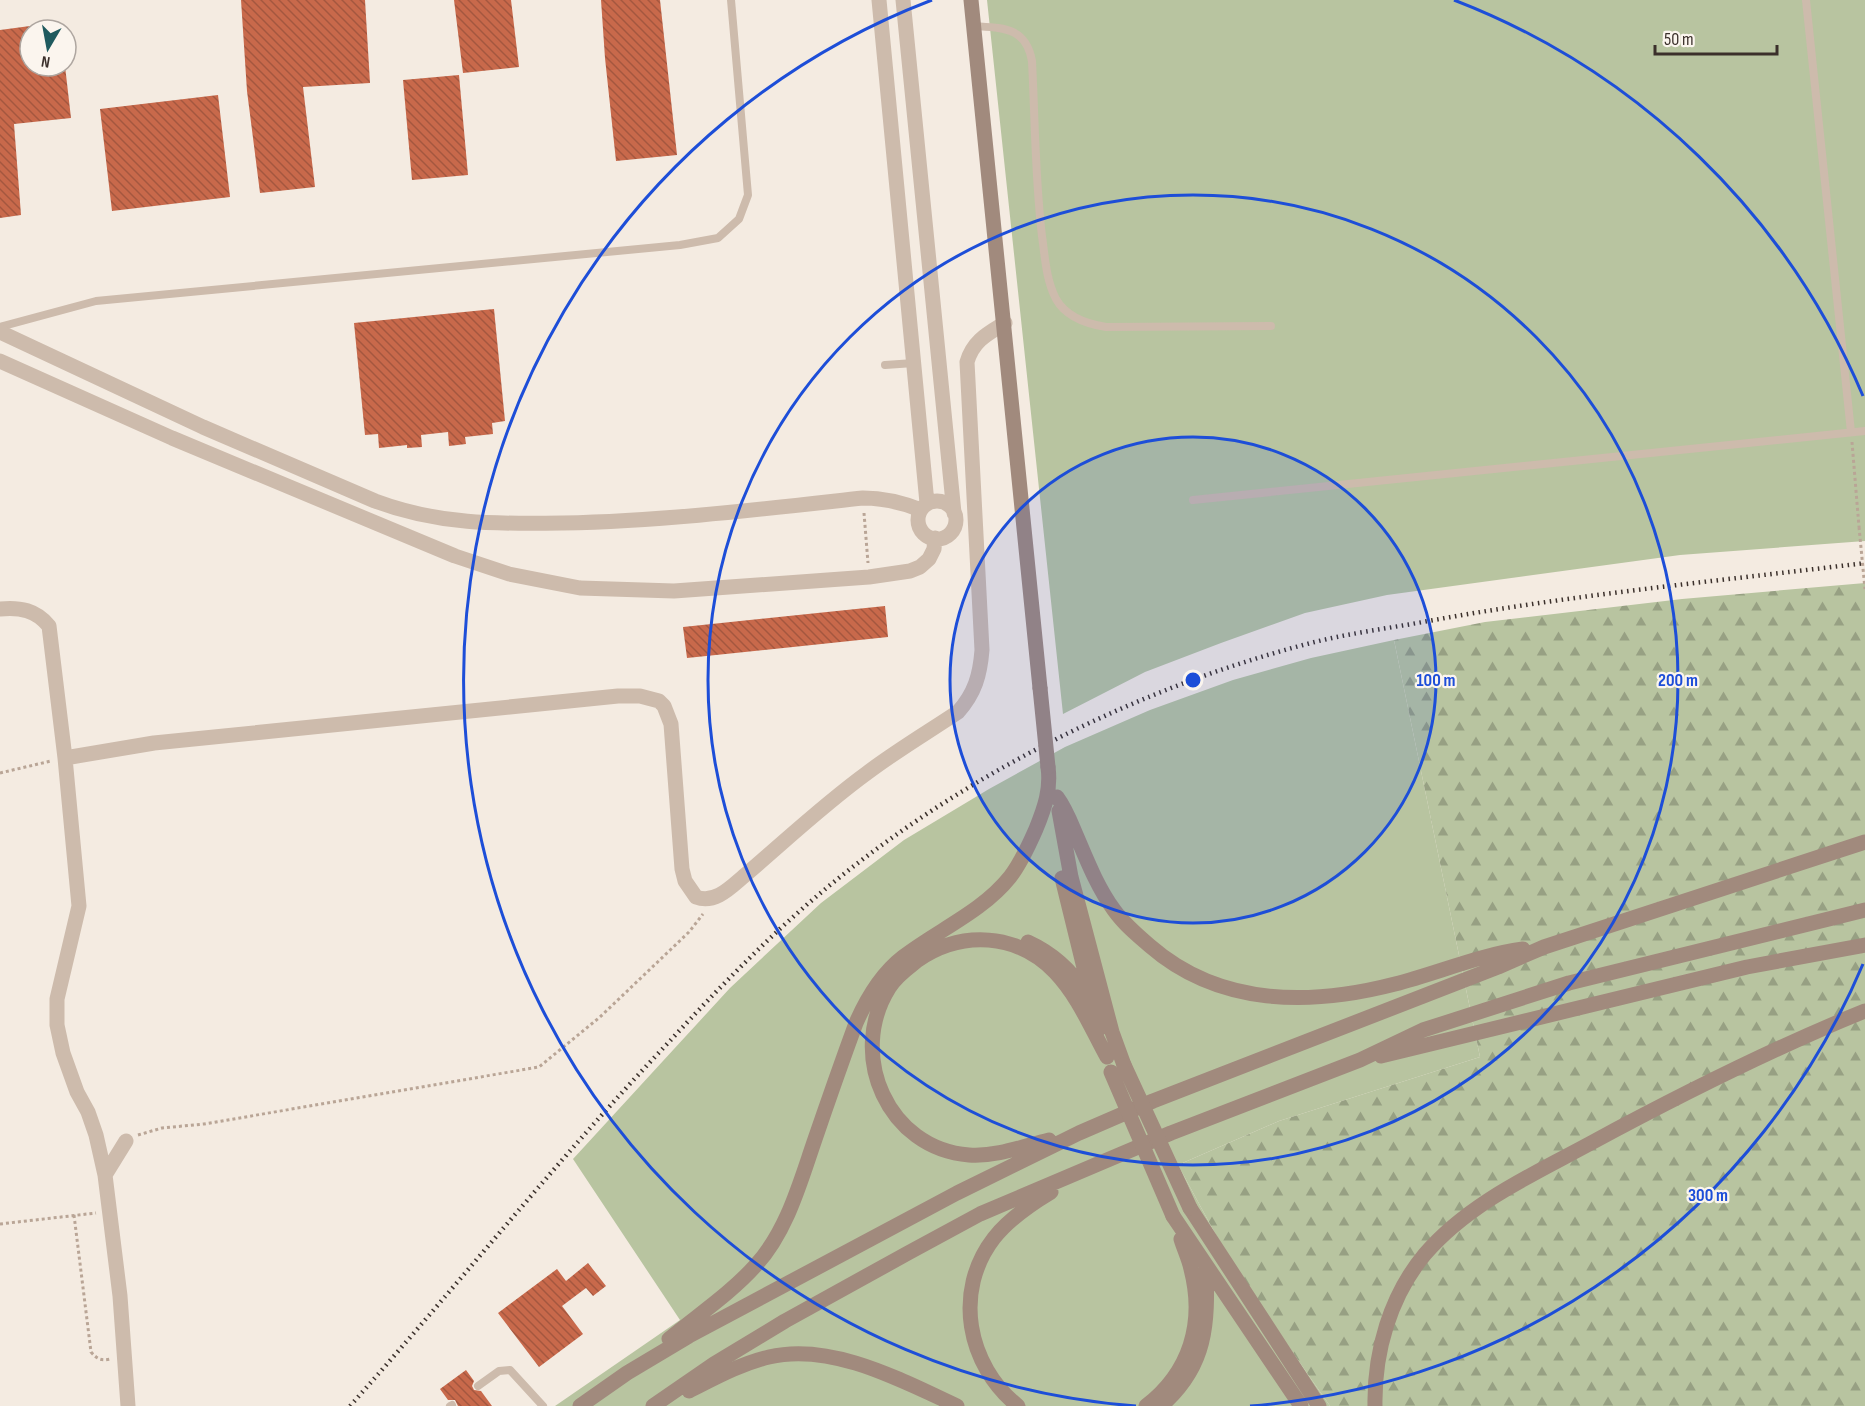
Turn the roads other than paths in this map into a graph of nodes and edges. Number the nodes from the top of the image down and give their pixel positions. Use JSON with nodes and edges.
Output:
{"nodes":[{"id":1,"x":731,"y":0,"type":"edge"},
{"id":2,"x":879,"y":0,"type":"edge"},
{"id":3,"x":903,"y":0,"type":"edge"},
{"id":4,"x":971,"y":0,"type":"edge"},
{"id":5,"x":1806,"y":0,"type":"edge"},
{"id":6,"x":974,"y":26,"type":"junction"},
{"id":7,"x":1005,"y":323,"type":"junction"},
{"id":8,"x":1270,"y":326,"type":"dead end"},
{"id":9,"x":0,"y":327,"type":"edge"},
{"id":10,"x":0,"y":332,"type":"edge"},
{"id":11,"x":0,"y":361,"type":"edge"},
{"id":12,"x":914,"y":363,"type":"junction"},
{"id":13,"x":885,"y":365,"type":"dead end"},
{"id":14,"x":1865,"y":431,"type":"edge"},
{"id":15,"x":1851,"y":432,"type":"junction"},
{"id":16,"x":1193,"y":500,"type":"dead end"},
{"id":17,"x":924,"y":507,"type":"junction"},
{"id":18,"x":954,"y":513,"type":"junction"},
{"id":19,"x":935,"y":538,"type":"junction"},
{"id":20,"x":0,"y":609,"type":"edge"},
{"id":21,"x":65,"y":758,"type":"junction"},
{"id":22,"x":1052,"y":798,"type":"junction"},
{"id":23,"x":1862,"y":843,"type":"edge"},
{"id":24,"x":1865,"y":910,"type":"edge"},
{"id":25,"x":938,"y":934,"type":"junction"},
{"id":26,"x":1865,"y":945,"type":"edge"},
{"id":27,"x":1544,"y":946,"type":"junction"},
{"id":28,"x":1091,"y":1001,"type":"junction"},
{"id":29,"x":1865,"y":1011,"type":"edge"},
{"id":30,"x":1112,"y":1032,"type":"junction"},
{"id":31,"x":1107,"y":1057,"type":"junction"},
{"id":32,"x":1360,"y":1060,"type":"junction"},
{"id":33,"x":1118,"y":1069,"type":"junction"},
{"id":34,"x":1078,"y":1133,"type":"junction"},
{"id":35,"x":126,"y":1141,"type":"road end"},
{"id":36,"x":1090,"y":1168,"type":"junction"},
{"id":37,"x":105,"y":1175,"type":"junction"},
{"id":38,"x":1190,"y":1208,"type":"junction"},
{"id":39,"x":1173,"y":1216,"type":"junction"},
{"id":40,"x":1206,"y":1267,"type":"junction"},
{"id":41,"x":627,"y":1373,"type":"junction"},
{"id":42,"x":478,"y":1386,"type":"dead end"},
{"id":43,"x":128,"y":1406,"type":"edge"},
{"id":44,"x":543,"y":1406,"type":"edge"},
{"id":45,"x":580,"y":1406,"type":"edge"},
{"id":46,"x":653,"y":1406,"type":"edge"},
{"id":47,"x":660,"y":1406,"type":"edge"},
{"id":48,"x":957,"y":1406,"type":"edge"},
{"id":49,"x":1018,"y":1406,"type":"edge"},
{"id":50,"x":1146,"y":1406,"type":"edge"},
{"id":51,"x":1161,"y":1406,"type":"edge"},
{"id":52,"x":1300,"y":1406,"type":"edge"},
{"id":53,"x":1319,"y":1406,"type":"edge"},
{"id":54,"x":1375,"y":1406,"type":"edge"}],
"edges":[{"from":1,"to":9,"type":"lane"},
{"from":2,"to":12,"type":"street"},
{"from":3,"to":18,"type":"street"},
{"from":4,"to":6,"type":"main road"},
{"from":5,"to":15,"type":"lane"},
{"from":6,"to":7,"type":"main road"},
{"from":6,"to":8,"type":"lane"},
{"from":7,"to":21,"type":"street"},
{"from":7,"to":22,"type":"main road","bridge":true},
{"from":10,"to":17,"type":"street"},
{"from":11,"to":19,"type":"street"},
{"from":12,"to":13,"type":"lane"},
{"from":12,"to":17,"type":"street"},
{"from":14,"to":15,"type":"lane"},
{"from":15,"to":16,"type":"lane"},
{"from":17,"to":18,"type":"street"},
{"from":17,"to":19,"type":"street"},
{"from":18,"to":19,"type":"street"},
{"from":20,"to":21,"type":"street"},
{"from":21,"to":37,"type":"street"},
{"from":22,"to":25,"type":"main road"},
{"from":22,"to":27,"type":"main road"},
{"from":22,"to":28,"type":"main road"},
{"from":22,"to":30,"type":"main road"},
{"from":23,"to":27,"type":"main road"},
{"from":24,"to":32,"type":"main road"},
{"from":25,"to":28,"type":"main road"},
{"from":25,"to":41,"type":"main road"},
{"from":26,"to":32,"type":"main road"},
{"from":27,"to":34,"type":"main road"},
{"from":28,"to":30,"type":"main road"},
{"from":28,"to":31,"type":"main road"},
{"from":29,"to":54,"type":"main road"},
{"from":30,"to":33,"type":"main road"},
{"from":31,"to":33,"type":"main road"},
{"from":31,"to":34,"type":"main road"},
{"from":32,"to":36,"type":"main road"},
{"from":33,"to":38,"type":"main road","bridge":true},
{"from":33,"to":39,"type":"main road","bridge":true},
{"from":34,"to":41,"type":"main road"},
{"from":35,"to":37,"type":"street"},
{"from":36,"to":46,"type":"main road"},
{"from":36,"to":49,"type":"main road"},
{"from":37,"to":43,"type":"street"},
{"from":38,"to":40,"type":"main road"},
{"from":38,"to":53,"type":"main road"},
{"from":39,"to":40,"type":"main road"},
{"from":39,"to":50,"type":"main road"},
{"from":40,"to":51,"type":"main road"},
{"from":40,"to":52,"type":"main road"},
{"from":41,"to":45,"type":"main road"},
{"from":42,"to":44,"type":"lane"},
{"from":47,"to":48,"type":"main road"}]}
